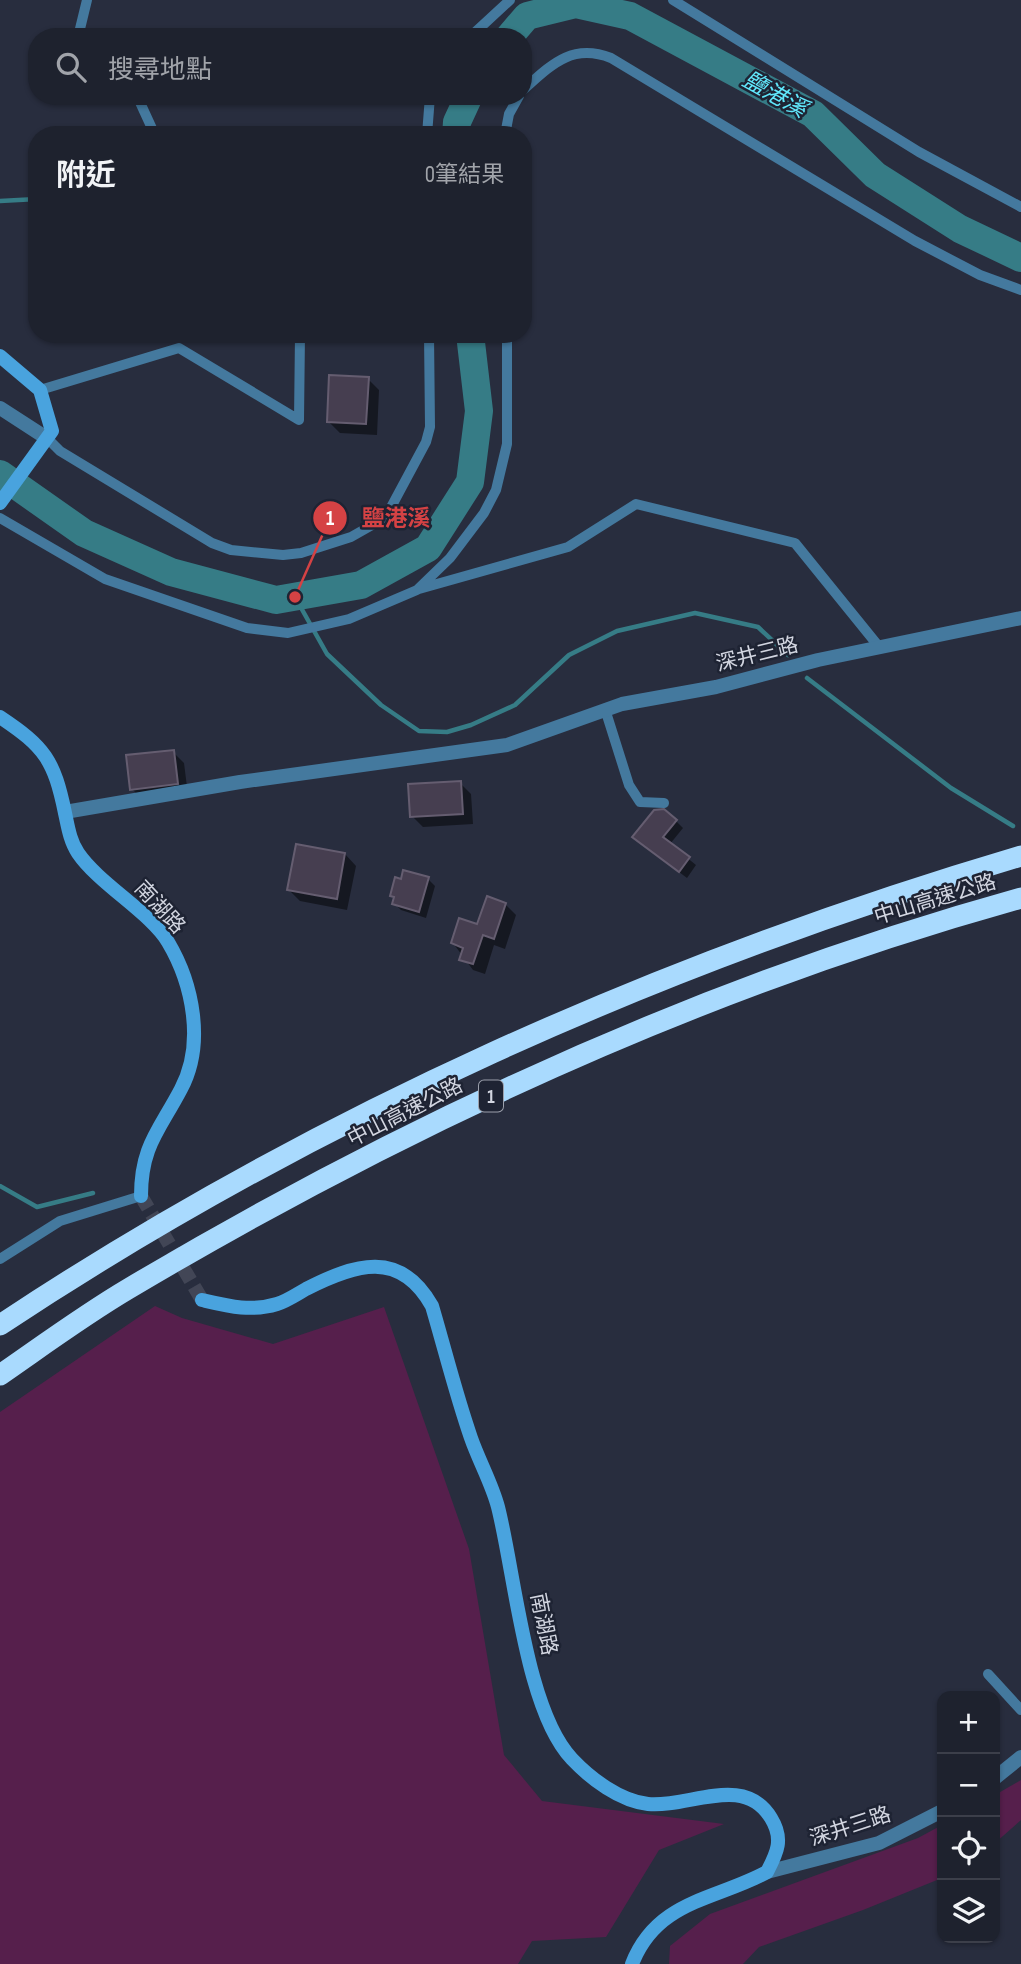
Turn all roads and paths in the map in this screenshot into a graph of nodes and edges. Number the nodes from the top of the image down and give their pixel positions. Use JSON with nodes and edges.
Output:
{"nodes":[{"id":1,"x":87,"y":0,"type":"edge"},
{"id":2,"x":510,"y":0,"type":"edge"},
{"id":3,"x":673,"y":0,"type":"edge"},
{"id":4,"x":80,"y":28,"type":"edge"},
{"id":5,"x":480,"y":28,"type":"edge"},
{"id":6,"x":532,"y":83,"type":"edge"},
{"id":7,"x":141,"y":105,"type":"edge"},
{"id":8,"x":429,"y":105,"type":"edge"},
{"id":9,"x":514,"y":105,"type":"edge"},
{"id":10,"x":151,"y":126,"type":"edge"},
{"id":11,"x":428,"y":126,"type":"edge"},
{"id":12,"x":507,"y":126,"type":"edge"},
{"id":13,"x":1021,"y":207,"type":"edge"},
{"id":14,"x":1021,"y":290,"type":"edge"},
{"id":15,"x":300,"y":343,"type":"edge"},
{"id":16,"x":429,"y":343,"type":"edge"},
{"id":17,"x":507,"y":343,"type":"edge"},
{"id":18,"x":0,"y":356,"type":"edge"},
{"id":19,"x":40,"y":390,"type":"junction"},
{"id":20,"x":0,"y":408,"type":"edge"},
{"id":21,"x":48,"y":439,"type":"junction"},
{"id":22,"x":0,"y":503,"type":"edge"},
{"id":23,"x":0,"y":518,"type":"edge"},
{"id":24,"x":417,"y":590,"type":"junction"},
{"id":25,"x":1021,"y":618,"type":"edge"},
{"id":26,"x":880,"y":648,"type":"junction"},
{"id":27,"x":605,"y":709,"type":"junction"},
{"id":28,"x":0,"y":717,"type":"edge"},
{"id":29,"x":664,"y":803,"type":"dead end"},
{"id":30,"x":65,"y":812,"type":"junction"},
{"id":31,"x":1021,"y":856,"type":"edge"},
{"id":32,"x":1021,"y":898,"type":"edge"},
{"id":33,"x":141,"y":1196,"type":"joint"},
{"id":34,"x":0,"y":1259,"type":"edge"},
{"id":35,"x":202,"y":1300,"type":"dead end"},
{"id":36,"x":0,"y":1325,"type":"edge"},
{"id":37,"x":0,"y":1375,"type":"edge"},
{"id":38,"x":988,"y":1674,"type":"dead end"},
{"id":39,"x":1021,"y":1710,"type":"edge"},
{"id":40,"x":1021,"y":1757,"type":"edge"},
{"id":41,"x":1000,"y":1774,"type":"edge"},
{"id":42,"x":937,"y":1814,"type":"edge"},
{"id":43,"x":767,"y":1872,"type":"junction"},
{"id":44,"x":632,"y":1964,"type":"edge"}],
"edges":[{"from":1,"to":4,"type":"lane"},
{"from":2,"to":5,"type":"lane"},
{"from":3,"to":13,"type":"lane"},
{"from":6,"to":14,"type":"lane"},
{"from":7,"to":10,"type":"lane"},
{"from":8,"to":11,"type":"lane"},
{"from":9,"to":12,"type":"lane"},
{"from":15,"to":19,"type":"lane"},
{"from":16,"to":21,"type":"lane"},
{"from":17,"to":24,"type":"lane"},
{"from":18,"to":19,"type":"street"},
{"from":19,"to":21,"type":"street"},
{"from":20,"to":21,"type":"street"},
{"from":21,"to":22,"type":"street"},
{"from":23,"to":24,"type":"lane"},
{"from":24,"to":26,"type":"lane"},
{"from":25,"to":26,"type":"street","name":"深井三路"},
{"from":26,"to":27,"type":"street","name":"深井三路"},
{"from":27,"to":29,"type":"lane"},
{"from":27,"to":30,"type":"street","name":"深井三路"},
{"from":28,"to":30,"type":"street","name":"南湖路"},
{"from":30,"to":33,"type":"street","name":"南湖路"},
{"from":31,"to":36,"type":"highway","name":"中山高速公路","number":"1"},
{"from":32,"to":37,"type":"highway","name":"中山高速公路","number":"1"},
{"from":33,"to":34,"type":"lane"},
{"from":35,"to":43,"type":"street","name":"南湖路"},
{"from":38,"to":39,"type":"lane"},
{"from":40,"to":41,"type":"street"},
{"from":42,"to":43,"type":"street","name":"深井三路"},
{"from":43,"to":44,"type":"street"}]}
